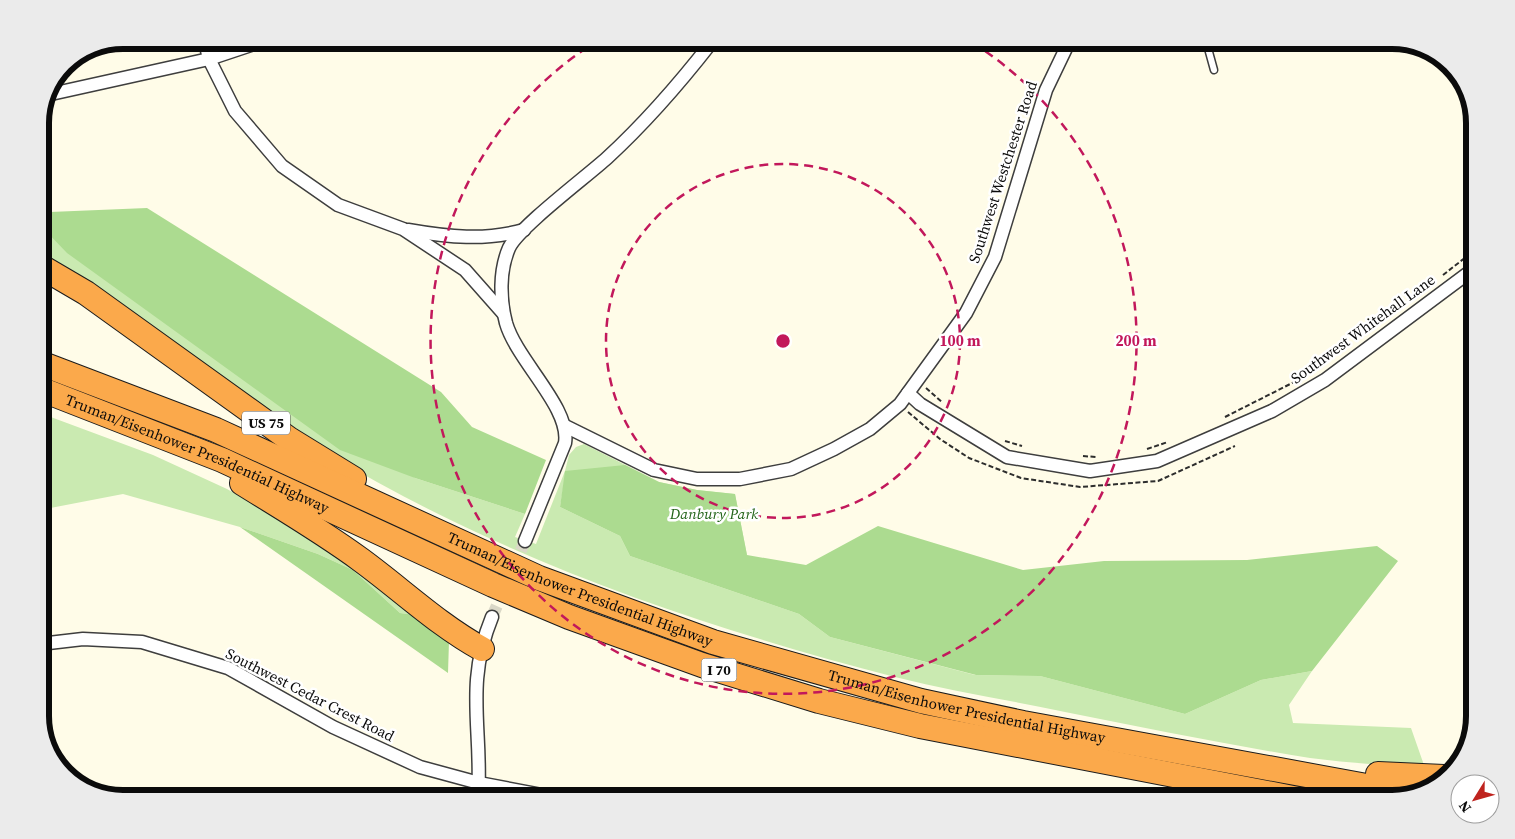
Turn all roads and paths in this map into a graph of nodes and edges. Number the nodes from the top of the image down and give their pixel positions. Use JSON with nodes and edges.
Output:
{"nodes":[{"id":1,"x":207,"y":49,"type":"edge"},
{"id":2,"x":241,"y":49,"type":"edge"},
{"id":3,"x":706,"y":49,"type":"edge"},
{"id":4,"x":1066,"y":49,"type":"edge"},
{"id":5,"x":1208,"y":49,"type":"edge"},
{"id":6,"x":209,"y":59,"type":"junction"},
{"id":7,"x":1214,"y":70,"type":"dead end"},
{"id":8,"x":55,"y":93,"type":"edge"},
{"id":9,"x":403,"y":229,"type":"junction"},
{"id":10,"x":524,"y":230,"type":"junction"},
{"id":11,"x":1466,"y":257,"type":"edge"},
{"id":12,"x":49,"y":271,"type":"edge"},
{"id":13,"x":1466,"y":275,"type":"edge"},
{"id":14,"x":1442,"y":276,"type":"dead end"},
{"id":15,"x":504,"y":313,"type":"junction"},
{"id":16,"x":49,"y":366,"type":"edge"},
{"id":17,"x":1306,"y":376,"type":"dead end"},
{"id":18,"x":917,"y":380,"type":"junction"},
{"id":19,"x":49,"y":392,"type":"edge"},
{"id":20,"x":908,"y":393,"type":"junction"},
{"id":21,"x":49,"y":400,"type":"edge"},
{"id":22,"x":948,"y":407,"type":"dead end"},
{"id":23,"x":109,"y":414,"type":"junction"},
{"id":24,"x":1224,"y":418,"type":"dead end"},
{"id":25,"x":566,"y":426,"type":"junction"},
{"id":26,"x":173,"y":439,"type":"junction"},
{"id":27,"x":1004,"y":440,"type":"dead end"},
{"id":28,"x":1173,"y":440,"type":"dead end"},
{"id":29,"x":1028,"y":448,"type":"dead end"},
{"id":30,"x":1146,"y":450,"type":"dead end"},
{"id":31,"x":1083,"y":456,"type":"dead end"},
{"id":32,"x":1102,"y":458,"type":"dead end"},
{"id":33,"x":525,"y":541,"type":"tunnel mouth"},
{"id":34,"x":474,"y":550,"type":"junction"},
{"id":35,"x":492,"y":617,"type":"tunnel mouth"},
{"id":36,"x":49,"y":643,"type":"edge"},
{"id":37,"x":482,"y":649,"type":"junction"},
{"id":38,"x":1246,"y":764,"type":"junction"},
{"id":39,"x":1160,"y":774,"type":"junction"},
{"id":40,"x":1434,"y":777,"type":"edge"},
{"id":41,"x":479,"y":783,"type":"junction"},
{"id":42,"x":479,"y":790,"type":"edge"},
{"id":43,"x":516,"y":790,"type":"edge"},
{"id":44,"x":1214,"y":790,"type":"edge"},
{"id":45,"x":1248,"y":790,"type":"edge"},
{"id":46,"x":1388,"y":790,"type":"edge"}],
"edges":[{"from":1,"to":6,"type":"street"},
{"from":2,"to":6,"type":"street"},
{"from":3,"to":10,"type":"street"},
{"from":4,"to":18,"type":"street","name":"Southwest Westchester Road"},
{"from":5,"to":7,"type":"lane"},
{"from":6,"to":8,"type":"street"},
{"from":6,"to":9,"type":"street"},
{"from":9,"to":10,"type":"street"},
{"from":9,"to":15,"type":"street"},
{"from":10,"to":15,"type":"street"},
{"from":11,"to":14,"type":"path"},
{"from":12,"to":34,"type":"highway","number":"US 75"},
{"from":13,"to":20,"type":"street","name":"Southwest Whitehall Lane"},
{"from":15,"to":25,"type":"street"},
{"from":16,"to":34,"type":"highway","name":"Truman/Eisenhower Presidential Highway","number":"I 70"},
{"from":17,"to":24,"type":"path"},
{"from":18,"to":20,"type":"street","name":"Southwest Westchester Road"},
{"from":18,"to":22,"type":"path"},
{"from":19,"to":23,"type":"highway","name":"Truman/Eisenhower Presidential Highway","number":"I 70"},
{"from":20,"to":25,"type":"street","name":"Southwest Westchester Road"},
{"from":21,"to":23,"type":"highway"},
{"from":23,"to":26,"type":"highway","name":"Truman/Eisenhower Presidential Highway","number":"I 70"},
{"from":25,"to":33,"type":"street"},
{"from":26,"to":37,"type":"highway"},
{"from":26,"to":39,"type":"highway","name":"Truman/Eisenhower Presidential Highway","number":"I 70"},
{"from":27,"to":29,"type":"path"},
{"from":28,"to":30,"type":"path"},
{"from":31,"to":32,"type":"path"},
{"from":34,"to":38,"type":"highway","name":"Truman/Eisenhower Presidential Highway","number":"I 70"},
{"from":35,"to":37,"type":"street"},
{"from":36,"to":41,"type":"street","name":"Southwest Cedar Crest Road"},
{"from":37,"to":41,"type":"street"},
{"from":38,"to":40,"type":"highway"},
{"from":38,"to":46,"type":"highway","name":"Truman/Eisenhower Presidential Highway","number":"I 70"},
{"from":39,"to":44,"type":"highway"},
{"from":39,"to":45,"type":"highway","name":"Truman/Eisenhower Presidential Highway","number":"I 70"},
{"from":41,"to":42,"type":"street"},
{"from":41,"to":43,"type":"street","name":"Southwest Cedar Crest Road"}]}
